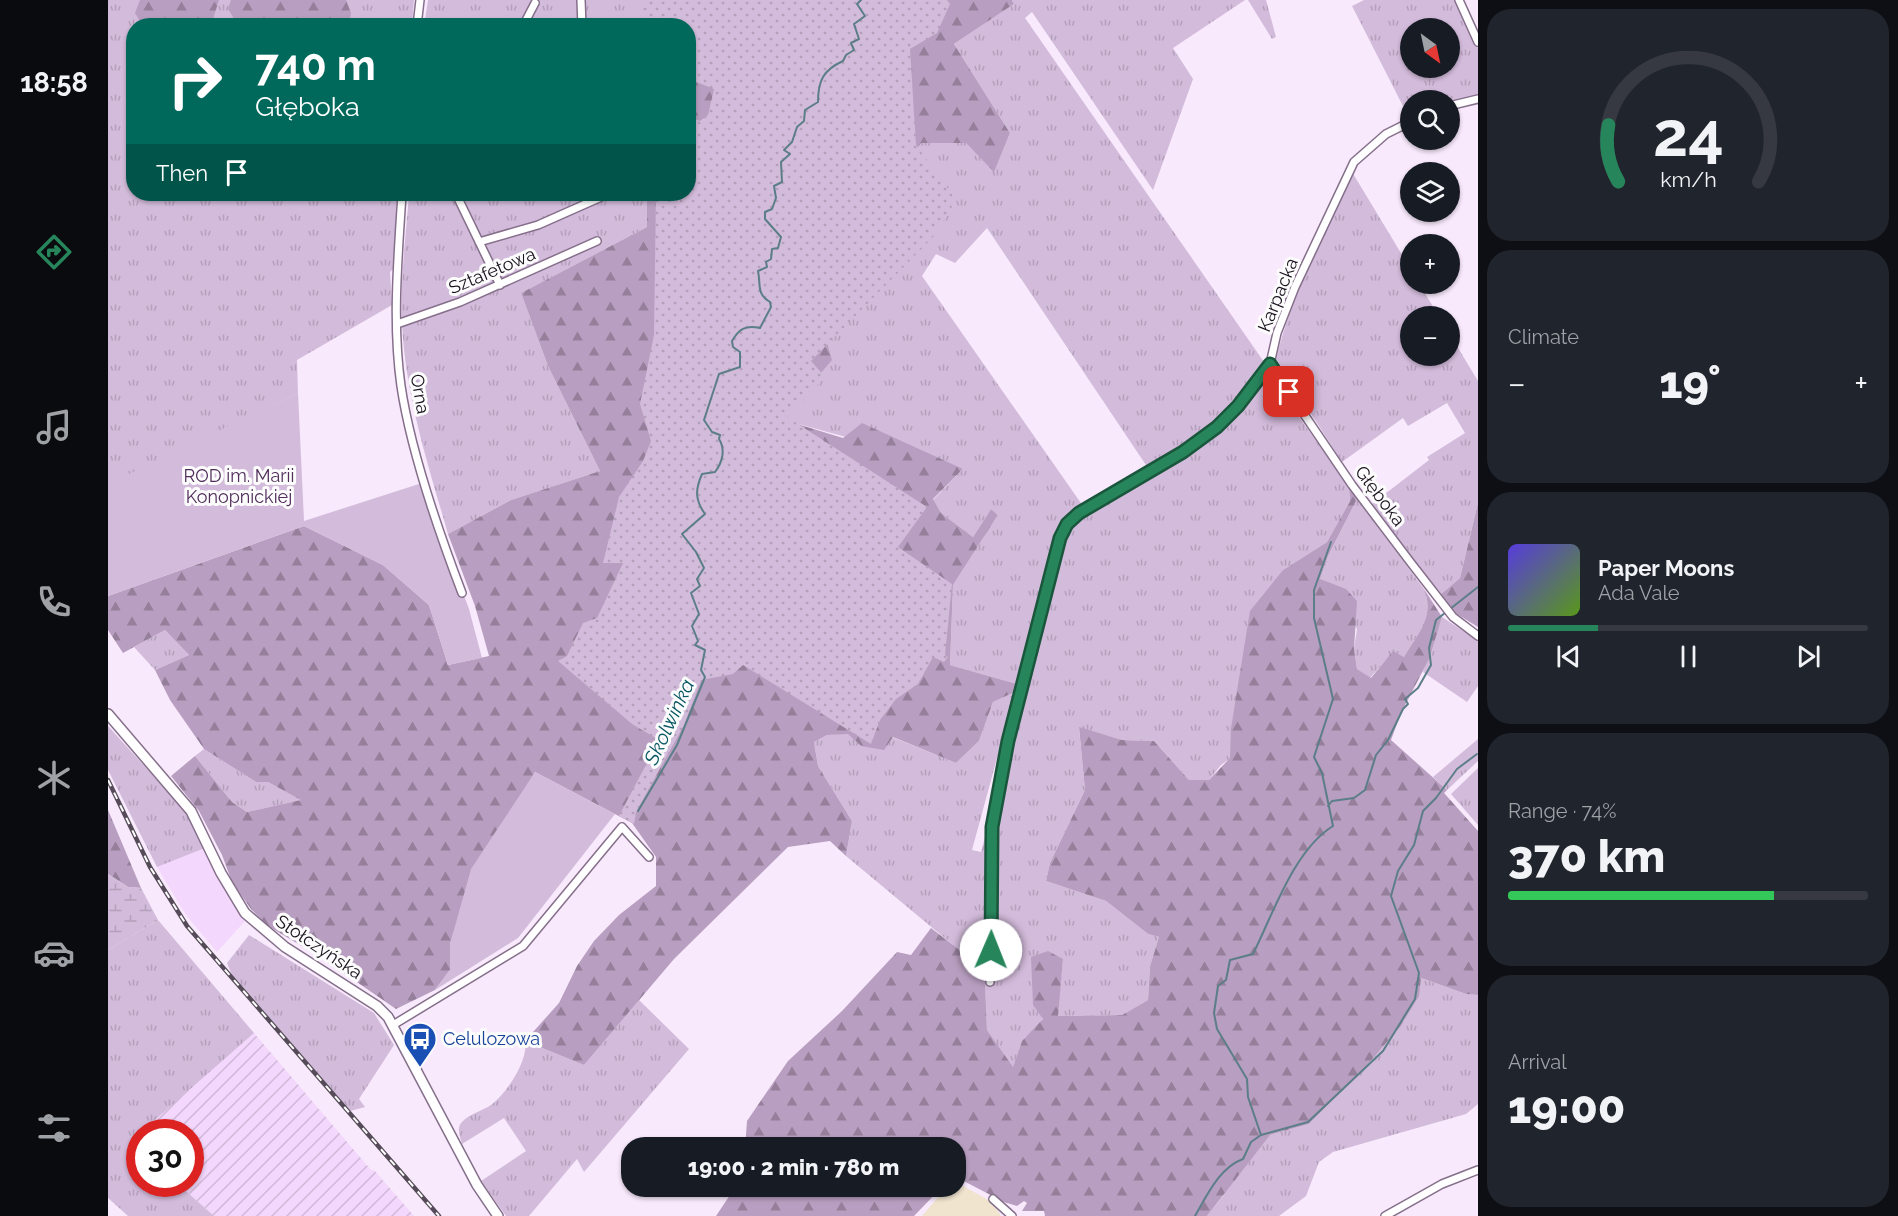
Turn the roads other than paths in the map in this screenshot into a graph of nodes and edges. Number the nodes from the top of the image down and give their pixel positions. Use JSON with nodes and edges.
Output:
{"nodes":[{"id":1,"x":420,"y":0,"type":"edge"},
{"id":2,"x":581,"y":0,"type":"edge"},
{"id":3,"x":1459,"y":0,"type":"edge"},
{"id":4,"x":536,"y":3,"type":"dead end"},
{"id":5,"x":418,"y":18,"type":"edge"},
{"id":6,"x":528,"y":18,"type":"edge"},
{"id":7,"x":582,"y":18,"type":"edge"},
{"id":8,"x":1478,"y":42,"type":"edge"},
{"id":9,"x":1478,"y":99,"type":"edge"},
{"id":10,"x":1460,"y":103,"type":"edge"},
{"id":11,"x":1400,"y":127,"type":"edge"},
{"id":12,"x":402,"y":201,"type":"edge"},
{"id":13,"x":459,"y":201,"type":"edge"},
{"id":14,"x":592,"y":201,"type":"edge"},
{"id":15,"x":597,"y":241,"type":"dead end"},
{"id":16,"x":479,"y":242,"type":"junction"},
{"id":17,"x":500,"y":285,"type":"junction"},
{"id":18,"x":397,"y":324,"type":"junction"},
{"id":19,"x":1270,"y":364,"type":"junction"},
{"id":20,"x":462,"y":593,"type":"dead end"},
{"id":21,"x":1478,"y":636,"type":"edge"},
{"id":22,"x":108,"y":714,"type":"edge"},
{"id":23,"x":649,"y":857,"type":"dead end"},
{"id":24,"x":990,"y":982,"type":"dead end"},
{"id":25,"x":393,"y":1025,"type":"junction"},
{"id":26,"x":1478,"y":1170,"type":"edge"},
{"id":27,"x":993,"y":1199,"type":"dead end"},
{"id":28,"x":498,"y":1216,"type":"edge"},
{"id":29,"x":1012,"y":1216,"type":"edge"},
{"id":30,"x":1385,"y":1216,"type":"edge"}],
"edges":[{"from":1,"to":5,"type":"street"},
{"from":2,"to":7,"type":"street"},
{"from":3,"to":8,"type":"street"},
{"from":4,"to":6,"type":"street"},
{"from":9,"to":10,"type":"street"},
{"from":11,"to":19,"type":"street","name":"Karpacka"},
{"from":12,"to":18,"type":"street","name":"Orna"},
{"from":13,"to":16,"type":"street"},
{"from":14,"to":16,"type":"street"},
{"from":15,"to":17,"type":"street","name":"Sztafetowa"},
{"from":16,"to":17,"type":"street"},
{"from":17,"to":18,"type":"street","name":"Sztafetowa"},
{"from":18,"to":20,"type":"street","name":"Orna"},
{"from":19,"to":21,"type":"street","name":"Głęboka"},
{"from":19,"to":24,"type":"street","name":"Karpacka"},
{"from":22,"to":25,"type":"street","name":"Stołczyńska"},
{"from":23,"to":25,"type":"street"},
{"from":25,"to":28,"type":"street","name":"Stołczyńska"},
{"from":26,"to":30,"type":"street"},
{"from":27,"to":29,"type":"street"}]}
